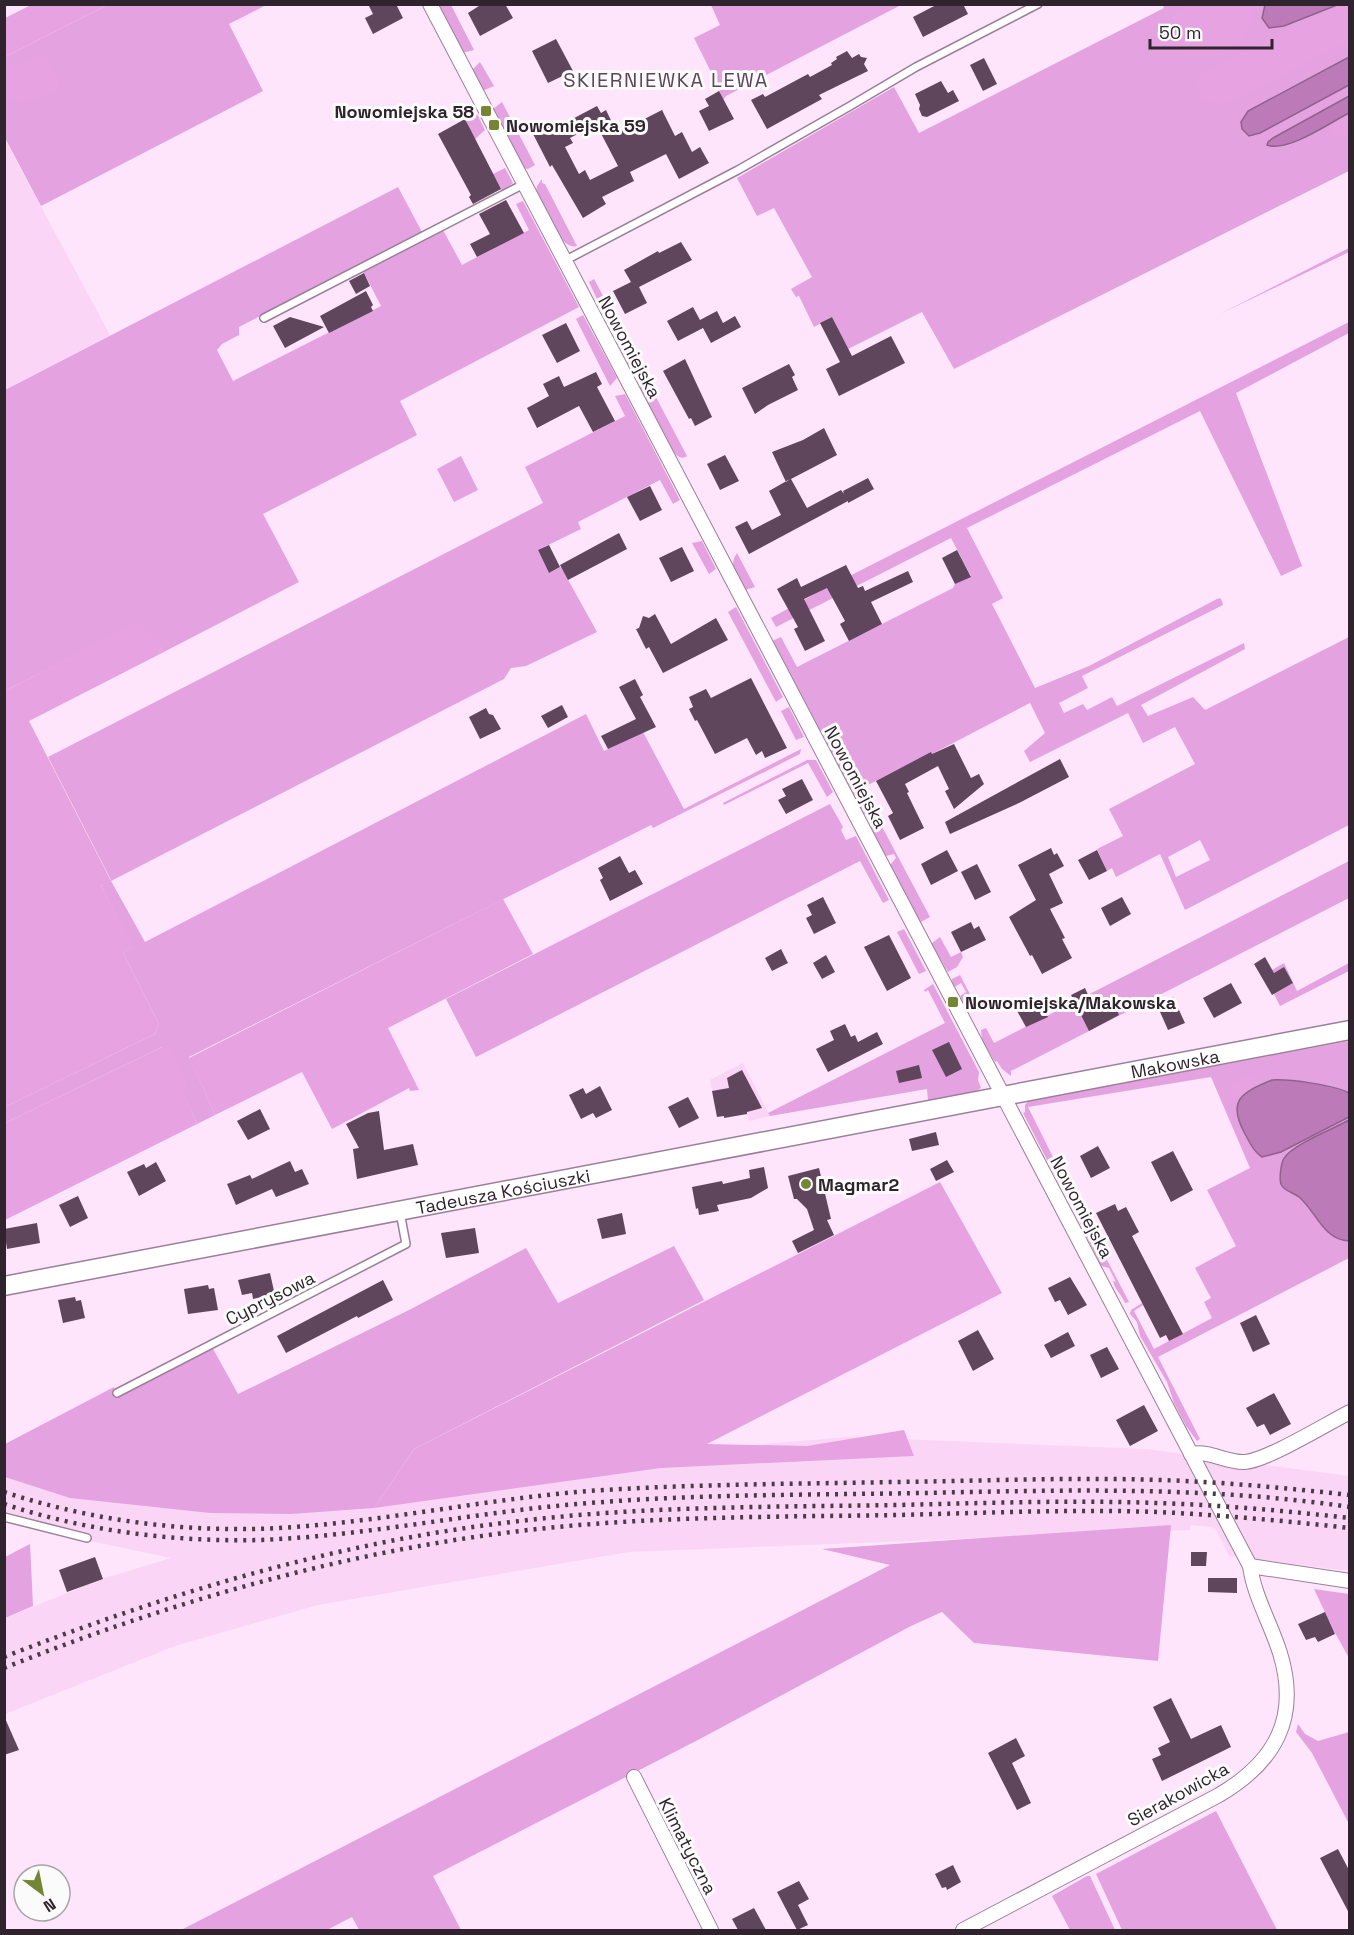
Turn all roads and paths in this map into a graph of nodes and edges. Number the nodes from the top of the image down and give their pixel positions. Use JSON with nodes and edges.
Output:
{"nodes":[{"id":1,"x":430,"y":4,"type":"edge"},
{"id":2,"x":1038,"y":4,"type":"edge"},
{"id":3,"x":524,"y":184,"type":"junction"},
{"id":4,"x":564,"y":261,"type":"junction"},
{"id":5,"x":264,"y":318,"type":"dead end"},
{"id":6,"x":1350,"y":1030,"type":"edge"},
{"id":7,"x":1002,"y":1096,"type":"junction"},
{"id":8,"x":400,"y":1211,"type":"junction"},
{"id":9,"x":4,"y":1286,"type":"edge"},
{"id":10,"x":117,"y":1393,"type":"dead end"},
{"id":11,"x":1350,"y":1412,"type":"edge"},
{"id":12,"x":1191,"y":1454,"type":"junction"},
{"id":13,"x":4,"y":1517,"type":"edge"},
{"id":14,"x":87,"y":1538,"type":"dead end"},
{"id":15,"x":1250,"y":1566,"type":"junction"},
{"id":16,"x":1350,"y":1581,"type":"edge"},
{"id":17,"x":634,"y":1777,"type":"dead end"},
{"id":18,"x":711,"y":1930,"type":"edge"},
{"id":19,"x":963,"y":1930,"type":"edge"}],
"edges":[{"from":1,"to":3,"type":"street","name":"Nowomiejska"},
{"from":2,"to":4,"type":"lane"},
{"from":3,"to":4,"type":"street","name":"Nowomiejska"},
{"from":3,"to":5,"type":"lane"},
{"from":4,"to":7,"type":"street","name":"Nowomiejska"},
{"from":6,"to":7,"type":"street","name":"Makowska"},
{"from":7,"to":8,"type":"street","name":"Tadeusza Kościuszki"},
{"from":7,"to":12,"type":"street","name":"Nowomiejska"},
{"from":8,"to":9,"type":"street","name":"Tadeusza Kościuszki"},
{"from":8,"to":10,"type":"lane","name":"Cyprysowa"},
{"from":11,"to":12,"type":"street"},
{"from":12,"to":15,"type":"street","name":"Nowomiejska"},
{"from":13,"to":14,"type":"lane"},
{"from":15,"to":16,"type":"street"},
{"from":15,"to":19,"type":"street","name":"Sierakowicka"},
{"from":17,"to":18,"type":"street","name":"Klimatyczna"}]}
